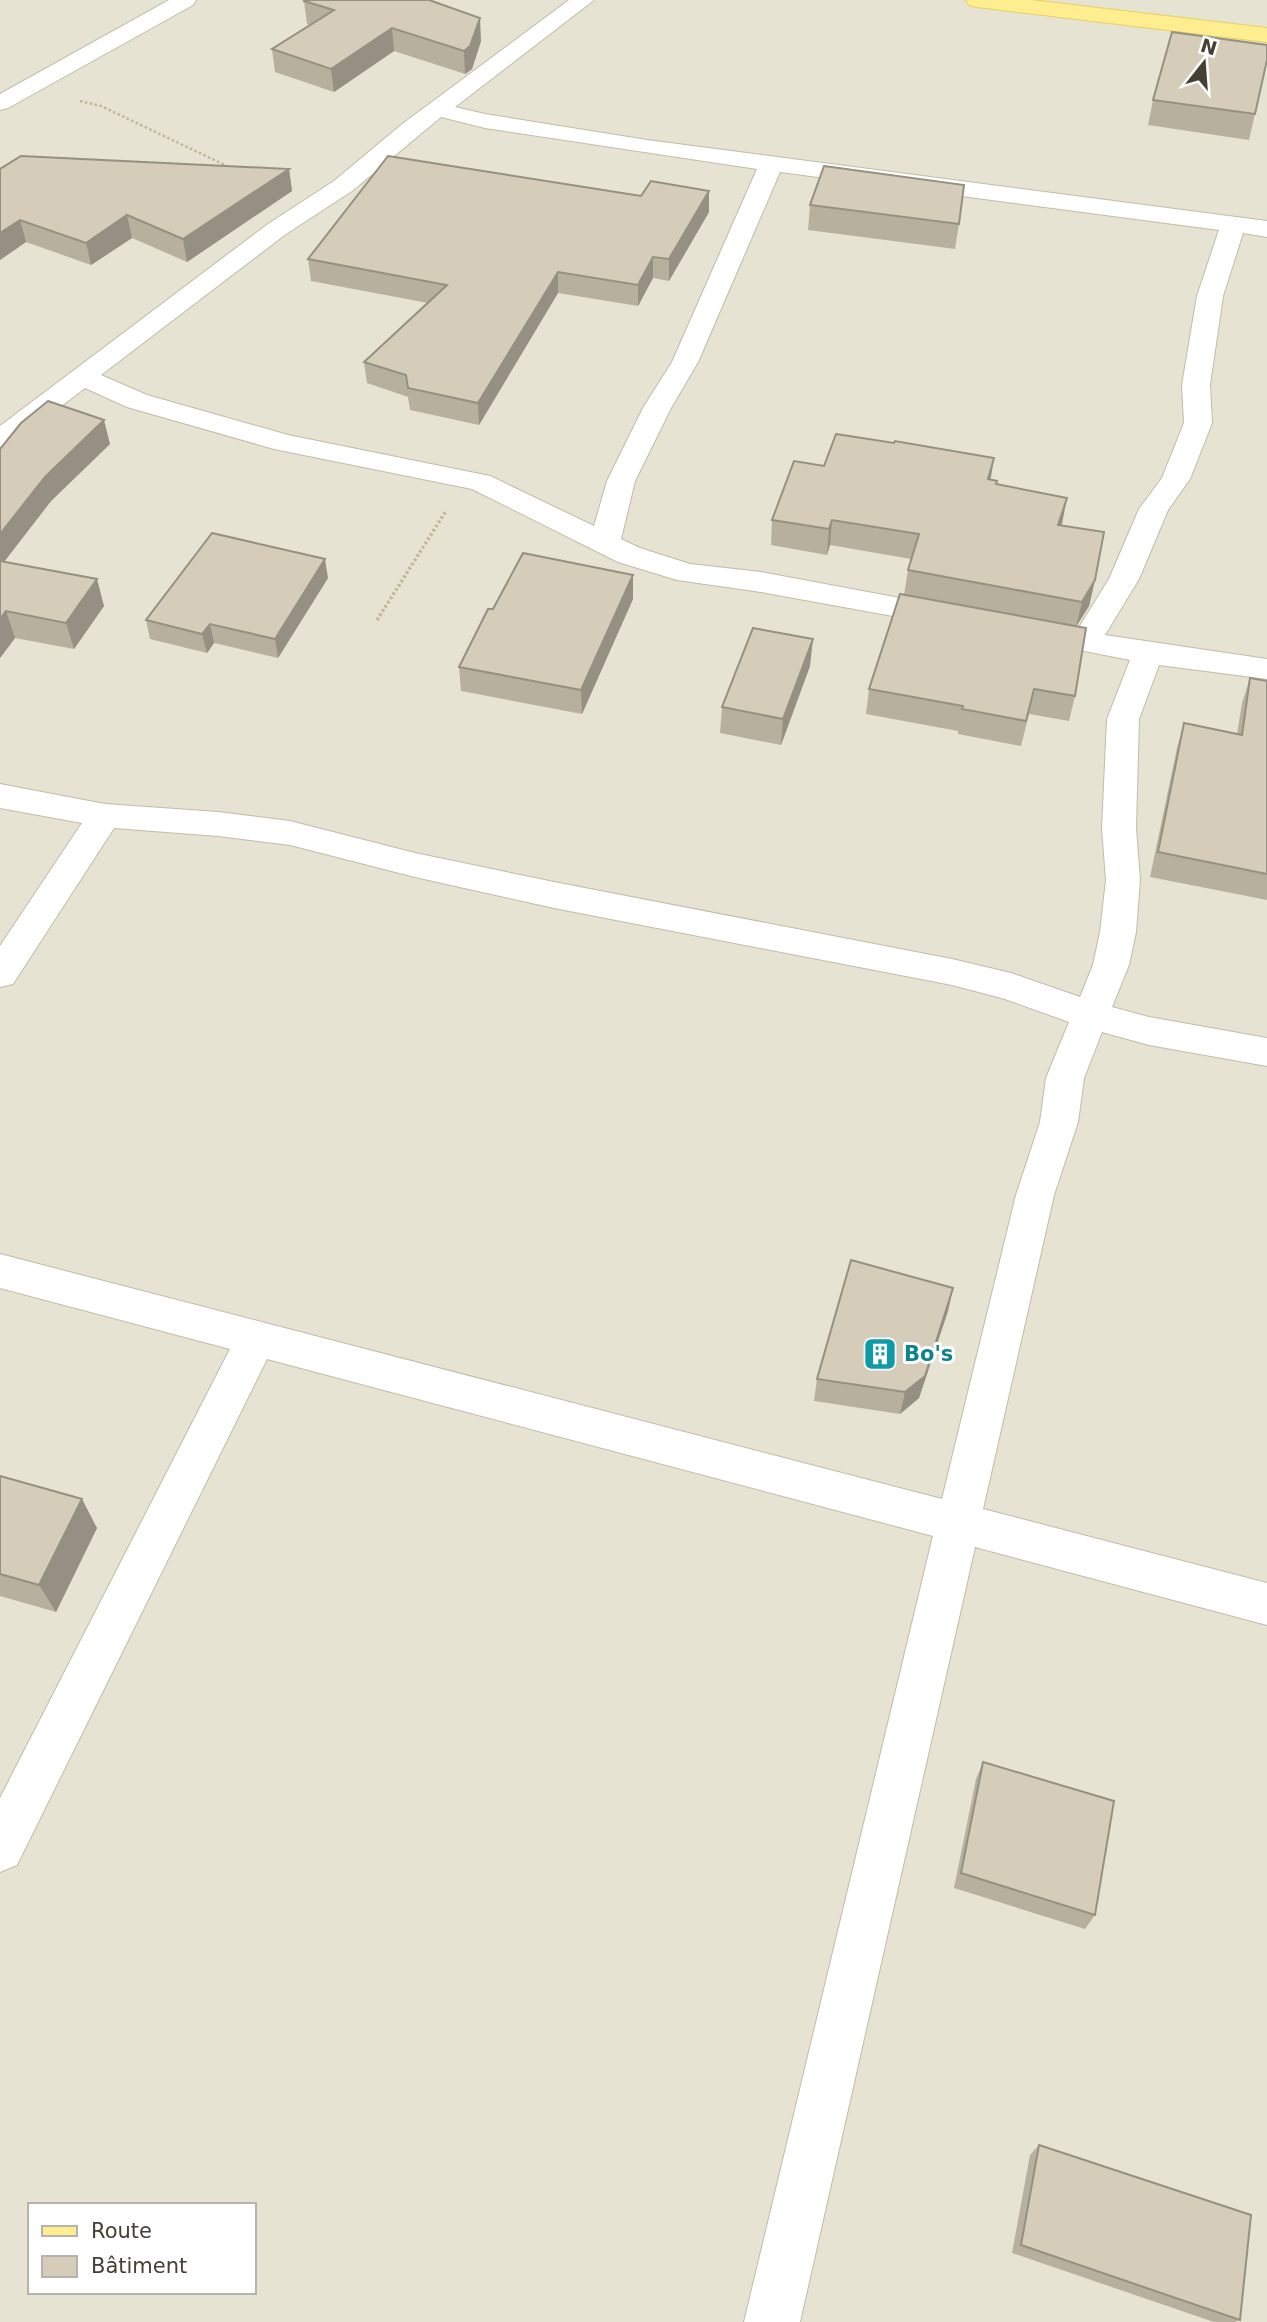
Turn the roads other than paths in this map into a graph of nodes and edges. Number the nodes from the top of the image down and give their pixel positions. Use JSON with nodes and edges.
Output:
{"nodes":[{"id":1,"x":185,"y":0,"type":"edge"},
{"id":2,"x":583,"y":0,"type":"edge"},
{"id":3,"x":977,"y":0,"type":"edge"},
{"id":4,"x":1267,"y":35,"type":"edge"},
{"id":5,"x":4,"y":92,"type":"edge"},
{"id":6,"x":438,"y":109,"type":"junction"},
{"id":7,"x":771,"y":164,"type":"junction"},
{"id":8,"x":1233,"y":224,"type":"junction"},
{"id":9,"x":1267,"y":229,"type":"edge"},
{"id":10,"x":83,"y":377,"type":"junction"},
{"id":11,"x":0,"y":439,"type":"edge"},
{"id":12,"x":605,"y":544,"type":"junction"},
{"id":13,"x":1086,"y":641,"type":"junction"},
{"id":14,"x":1148,"y":653,"type":"junction"},
{"id":15,"x":1267,"y":669,"type":"edge"},
{"id":16,"x":0,"y":796,"type":"edge"},
{"id":17,"x":105,"y":816,"type":"junction"},
{"id":18,"x":0,"y":974,"type":"edge"},
{"id":19,"x":1089,"y":1016,"type":"junction"},
{"id":20,"x":1267,"y":1052,"type":"edge"},
{"id":21,"x":0,"y":1271,"type":"edge"},
{"id":22,"x":257,"y":1338,"type":"junction"},
{"id":23,"x":958,"y":1522,"type":"junction"},
{"id":24,"x":1267,"y":1604,"type":"edge"},
{"id":25,"x":0,"y":1848,"type":"edge"},
{"id":26,"x":772,"y":2322,"type":"edge"}],
"edges":[{"from":1,"to":5,"type":"street"},
{"from":2,"to":6,"type":"street"},
{"from":3,"to":4,"type":"main road"},
{"from":6,"to":7,"type":"street"},
{"from":6,"to":10,"type":"street"},
{"from":7,"to":8,"type":"street"},
{"from":7,"to":12,"type":"street"},
{"from":8,"to":9,"type":"street"},
{"from":8,"to":13,"type":"street"},
{"from":10,"to":11,"type":"street"},
{"from":10,"to":12,"type":"street"},
{"from":12,"to":13,"type":"street"},
{"from":13,"to":14,"type":"street"},
{"from":14,"to":15,"type":"street"},
{"from":14,"to":19,"type":"street"},
{"from":16,"to":17,"type":"street"},
{"from":17,"to":18,"type":"street"},
{"from":17,"to":19,"type":"street"},
{"from":19,"to":20,"type":"street"},
{"from":19,"to":23,"type":"street"},
{"from":21,"to":22,"type":"street"},
{"from":22,"to":23,"type":"street"},
{"from":22,"to":25,"type":"street"},
{"from":23,"to":24,"type":"street"},
{"from":23,"to":26,"type":"street"}]}
